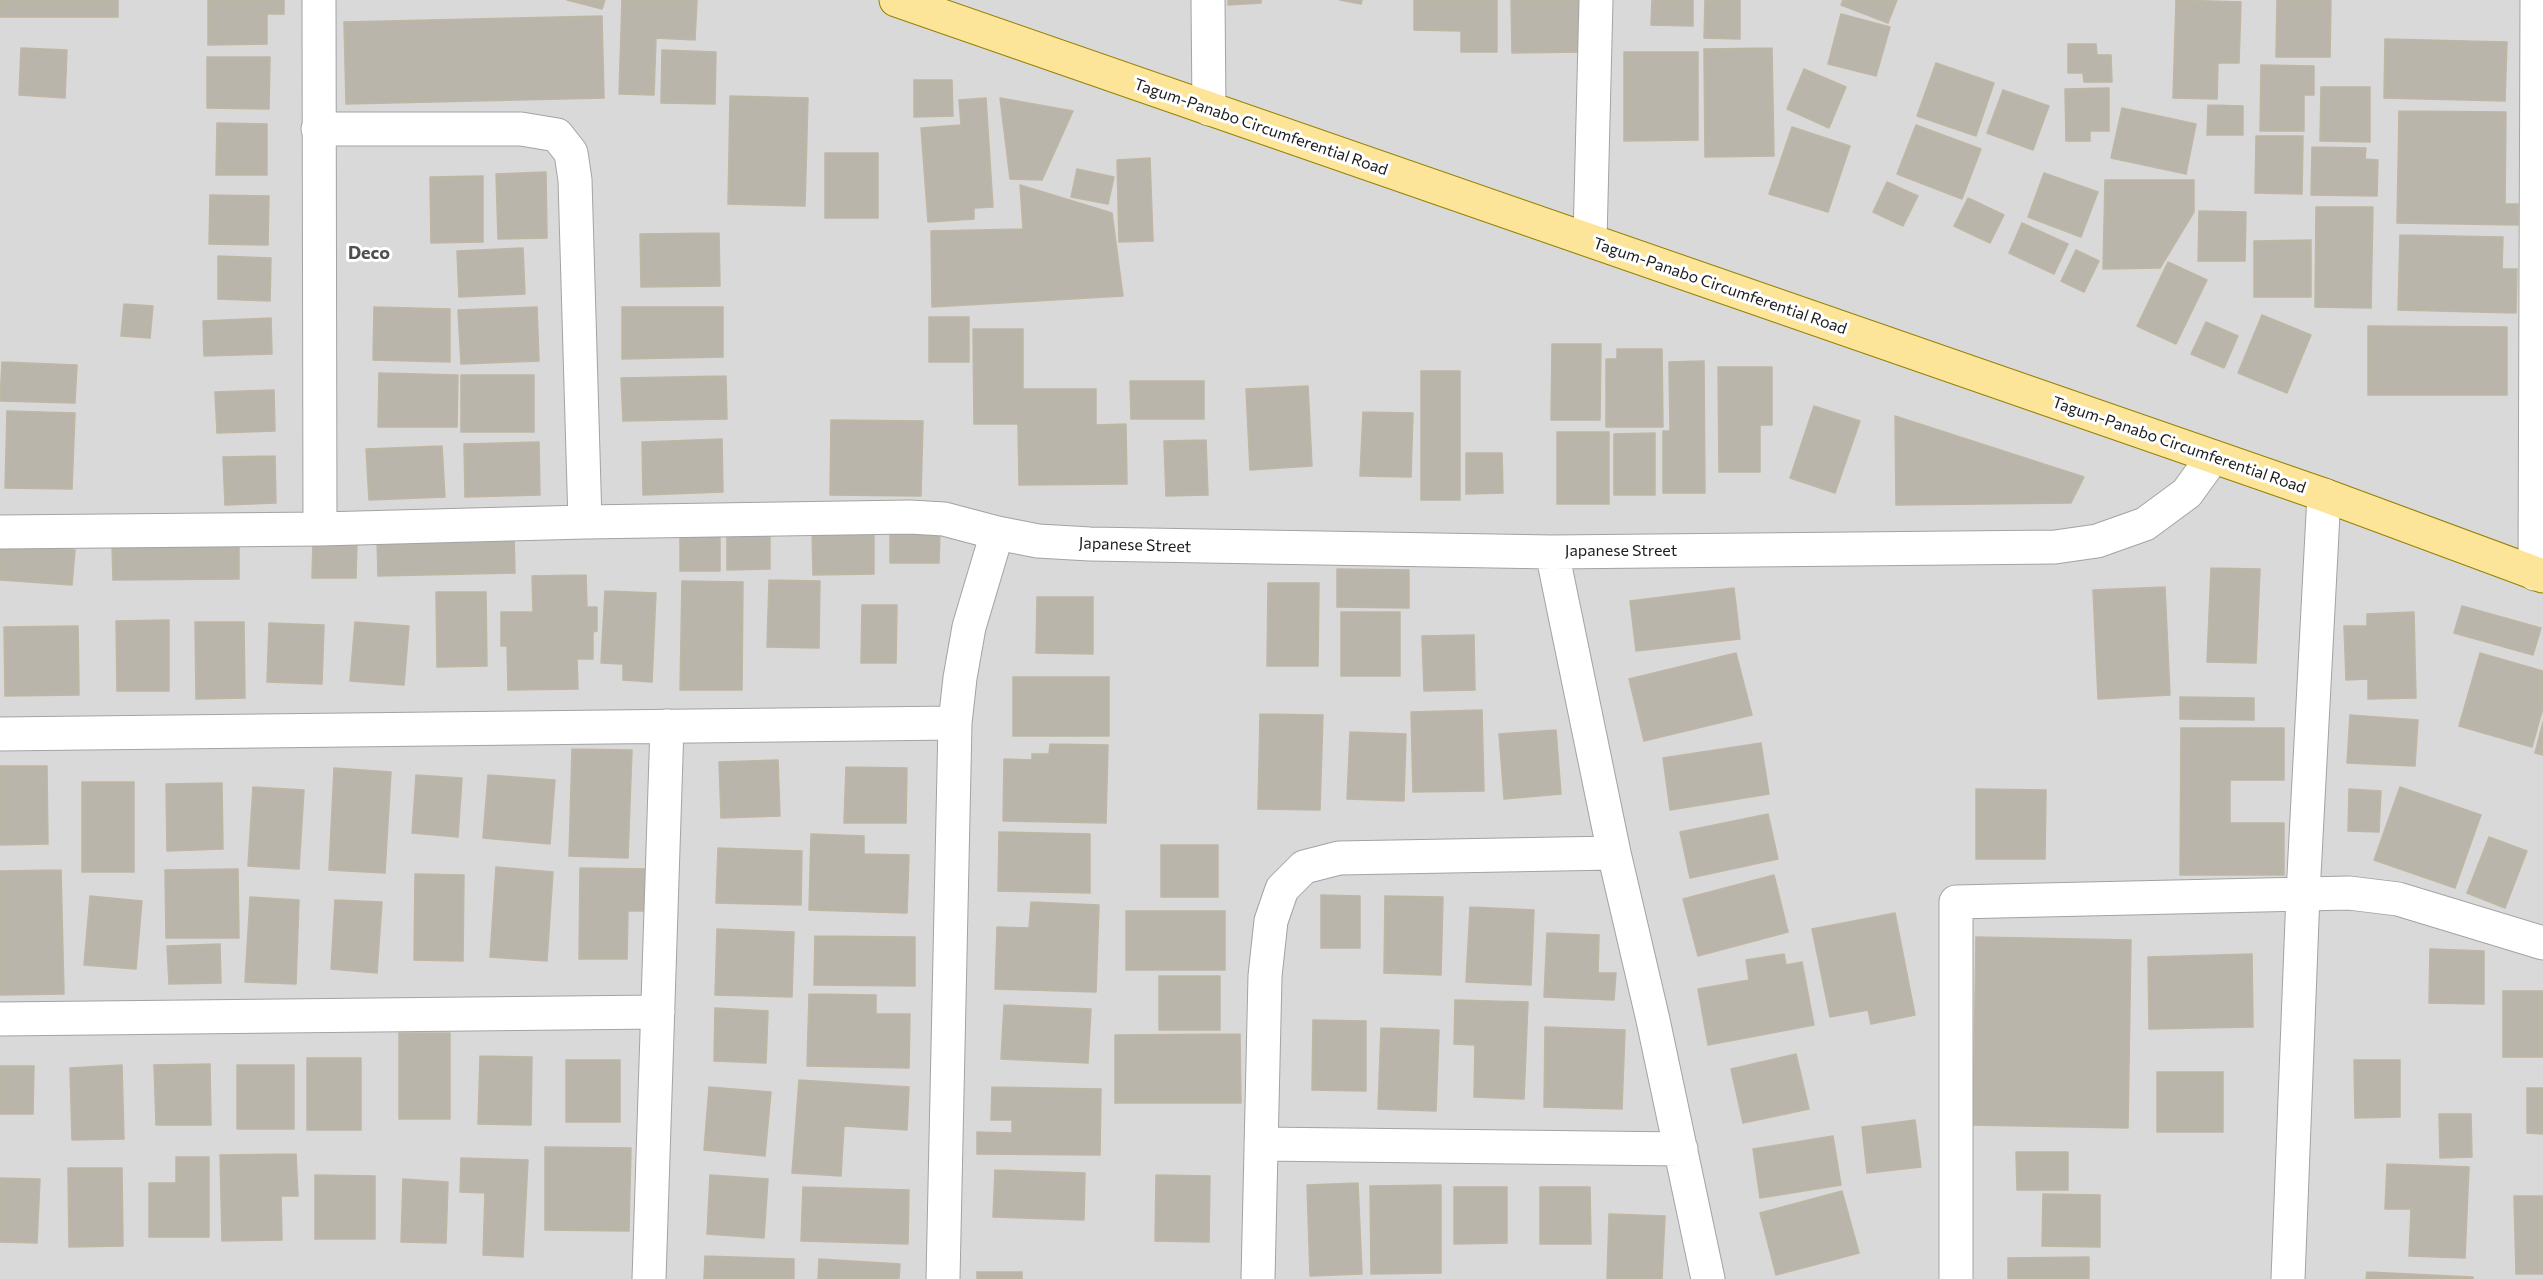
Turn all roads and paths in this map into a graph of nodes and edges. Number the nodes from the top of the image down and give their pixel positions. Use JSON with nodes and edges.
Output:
{"nodes":[{"id":1,"x":319,"y":0,"type":"edge"},
{"id":2,"x":896,"y":0,"type":"edge"},
{"id":3,"x":1208,"y":0,"type":"edge"},
{"id":4,"x":1596,"y":0,"type":"edge"},
{"id":5,"x":2537,"y":0,"type":"edge"},
{"id":6,"x":1209,"y":109,"type":"junction"},
{"id":7,"x":318,"y":129,"type":"junction"},
{"id":8,"x":1590,"y":240,"type":"junction"},
{"id":9,"x":2213,"y":457,"type":"junction"},
{"id":10,"x":2324,"y":495,"type":"junction"},
{"id":11,"x":585,"y":522,"type":"junction"},
{"id":12,"x":320,"y":529,"type":"junction"},
{"id":13,"x":0,"y":532,"type":"edge"},
{"id":14,"x":997,"y":533,"type":"junction"},
{"id":15,"x":1552,"y":552,"type":"junction"},
{"id":16,"x":2539,"y":575,"type":"edge"},
{"id":17,"x":955,"y":723,"type":"junction"},
{"id":18,"x":667,"y":726,"type":"junction"},
{"id":19,"x":0,"y":734,"type":"edge"},
{"id":20,"x":1614,"y":853,"type":"junction"},
{"id":21,"x":2303,"y":894,"type":"junction"},
{"id":22,"x":2543,"y":943,"type":"edge"},
{"id":23,"x":658,"y":1012,"type":"junction"},
{"id":24,"x":0,"y":1019,"type":"edge"},
{"id":25,"x":1261,"y":1144,"type":"junction"},
{"id":26,"x":1681,"y":1149,"type":"junction"},
{"id":27,"x":649,"y":1279,"type":"edge"},
{"id":28,"x":943,"y":1279,"type":"edge"},
{"id":29,"x":1258,"y":1279,"type":"edge"},
{"id":30,"x":1708,"y":1279,"type":"edge"},
{"id":31,"x":1956,"y":1279,"type":"edge"},
{"id":32,"x":2288,"y":1279,"type":"edge"}],
"edges":[{"from":1,"to":7,"type":"street"},
{"from":2,"to":6,"type":"main road","name":"Tagum-Panabo Circumferential Road"},
{"from":3,"to":6,"type":"street"},
{"from":4,"to":8,"type":"street"},
{"from":5,"to":16,"type":"street"},
{"from":6,"to":8,"type":"main road","name":"Tagum-Panabo Circumferential Road"},
{"from":7,"to":11,"type":"street"},
{"from":7,"to":12,"type":"street"},
{"from":8,"to":9,"type":"main road","name":"Tagum-Panabo Circumferential Road"},
{"from":9,"to":10,"type":"main road","name":"Tagum-Panabo Circumferential Road"},
{"from":9,"to":15,"type":"street","name":"Japanese Street"},
{"from":10,"to":16,"type":"main road","name":"Tagum-Panabo Circumferential Road"},
{"from":10,"to":21,"type":"street"},
{"from":11,"to":12,"type":"street","name":"Japanese Street"},
{"from":11,"to":14,"type":"street","name":"Japanese Street"},
{"from":12,"to":13,"type":"street","name":"Japanese Street"},
{"from":14,"to":15,"type":"street","name":"Japanese Street"},
{"from":14,"to":17,"type":"street"},
{"from":15,"to":20,"type":"street"},
{"from":17,"to":18,"type":"street"},
{"from":17,"to":28,"type":"street"},
{"from":18,"to":19,"type":"street"},
{"from":18,"to":23,"type":"street"},
{"from":20,"to":25,"type":"street"},
{"from":20,"to":26,"type":"street"},
{"from":21,"to":22,"type":"street"},
{"from":21,"to":31,"type":"street"},
{"from":21,"to":32,"type":"street"},
{"from":23,"to":24,"type":"street"},
{"from":23,"to":27,"type":"street"},
{"from":25,"to":26,"type":"street"},
{"from":25,"to":29,"type":"street"},
{"from":26,"to":30,"type":"street"}]}
